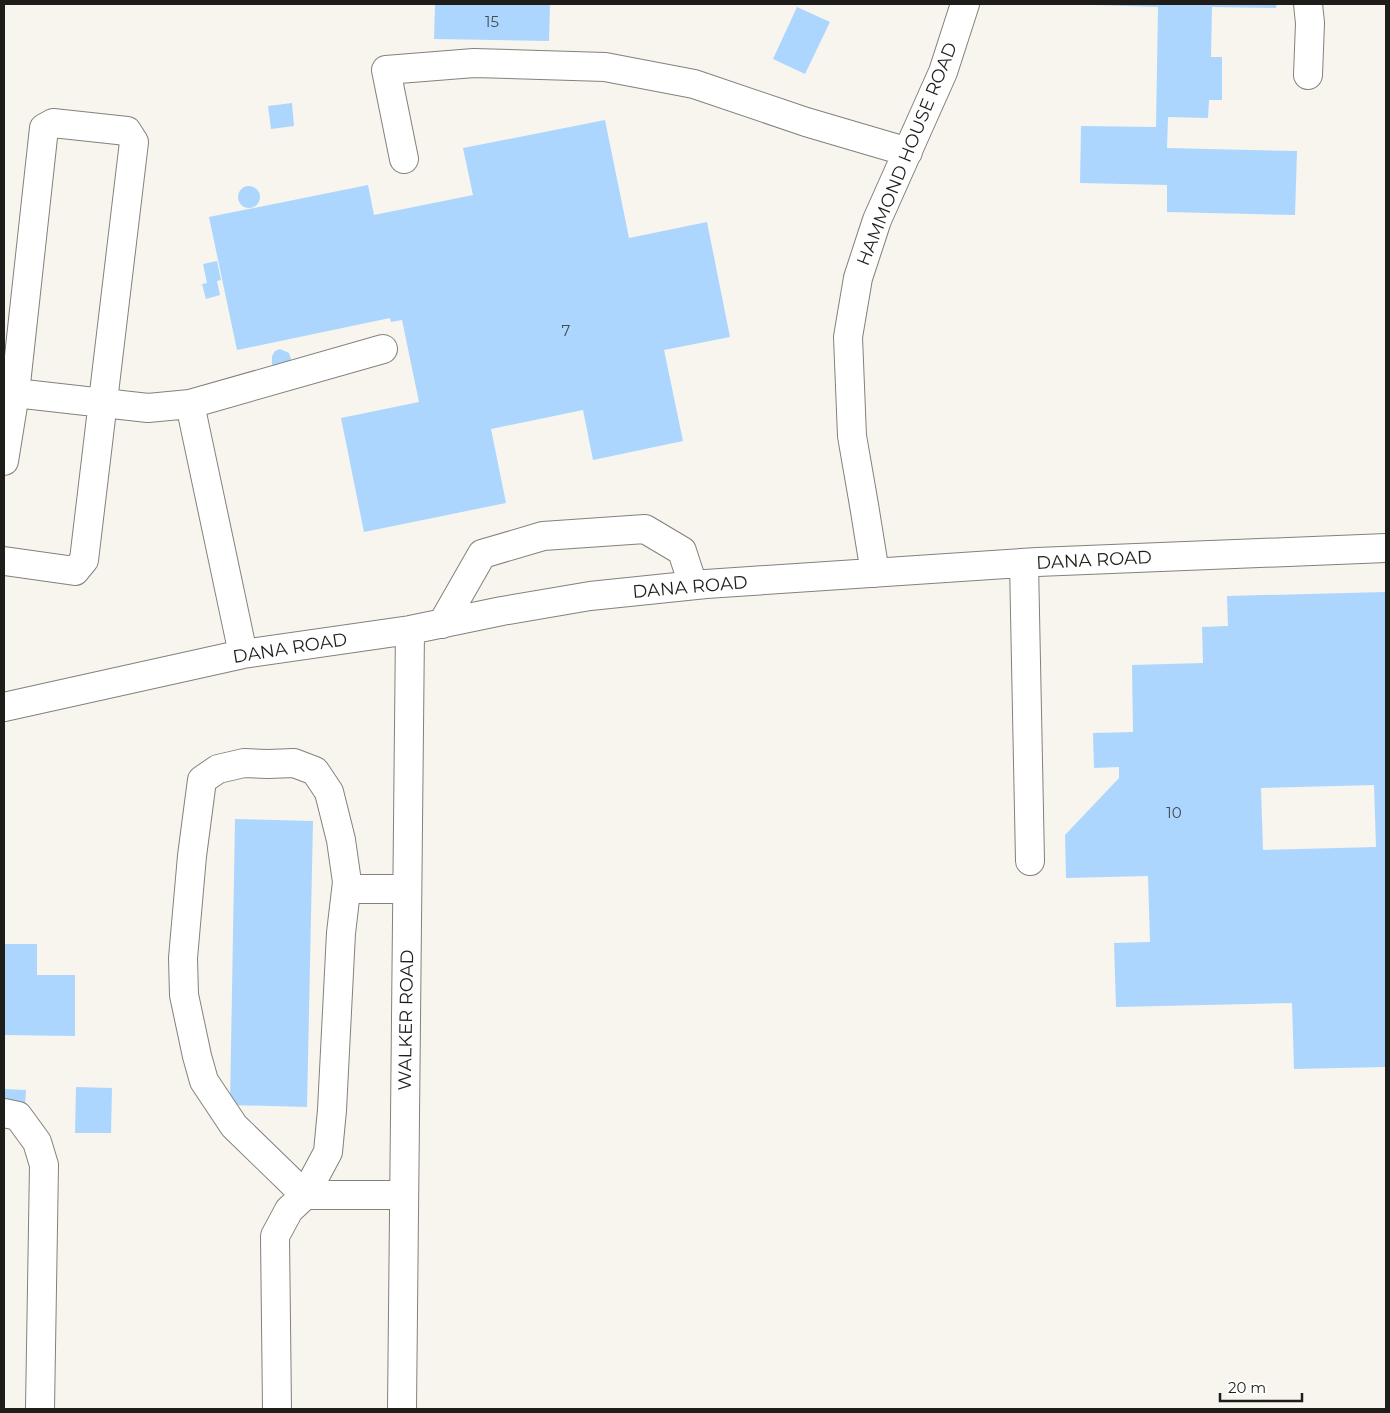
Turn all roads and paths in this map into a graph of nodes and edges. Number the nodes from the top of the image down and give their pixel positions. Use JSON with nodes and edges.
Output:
{"nodes":[{"id":1,"x":965,"y":4,"type":"edge"},
{"id":2,"x":1308,"y":4,"type":"edge"},
{"id":3,"x":1308,"y":75,"type":"dead end"},
{"id":4,"x":908,"y":152,"type":"junction"},
{"id":5,"x":404,"y":159,"type":"dead end"},
{"id":6,"x":383,"y":349,"type":"dead end"},
{"id":7,"x":15,"y":393,"type":"junction"},
{"id":8,"x":103,"y":403,"type":"junction"},
{"id":9,"x":190,"y":404,"type":"junction"},
{"id":10,"x":4,"y":461,"type":"edge"},
{"id":11,"x":1386,"y":548,"type":"edge"},
{"id":12,"x":4,"y":561,"type":"edge"},
{"id":13,"x":1024,"y":563,"type":"junction"},
{"id":14,"x":875,"y":573,"type":"junction"},
{"id":15,"x":692,"y":586,"type":"junction"},
{"id":16,"x":442,"y":624,"type":"junction"},
{"id":17,"x":410,"y":630,"type":"junction"},
{"id":18,"x":243,"y":654,"type":"junction"},
{"id":19,"x":4,"y":707,"type":"edge"},
{"id":20,"x":1030,"y":861,"type":"dead end"},
{"id":21,"x":347,"y":882,"type":"junction"},
{"id":22,"x":407,"y":889,"type":"junction"},
{"id":23,"x":4,"y":1113,"type":"edge"},
{"id":24,"x":404,"y":1195,"type":"junction"},
{"id":25,"x":305,"y":1196,"type":"junction"},
{"id":26,"x":40,"y":1409,"type":"edge"},
{"id":27,"x":277,"y":1409,"type":"edge"},
{"id":28,"x":402,"y":1409,"type":"edge"}],
"edges":[{"from":1,"to":4,"type":"street","name":"HAMMOND HOUSE ROAD"},
{"from":2,"to":3,"type":"street"},
{"from":4,"to":5,"type":"street"},
{"from":4,"to":14,"type":"street","name":"HAMMOND HOUSE ROAD"},
{"from":6,"to":9,"type":"street"},
{"from":7,"to":8,"type":"street"},
{"from":7,"to":8,"type":"street"},
{"from":7,"to":10,"type":"street"},
{"from":8,"to":9,"type":"street"},
{"from":8,"to":12,"type":"street"},
{"from":9,"to":18,"type":"street"},
{"from":11,"to":13,"type":"street","name":"DANA ROAD"},
{"from":13,"to":14,"type":"street","name":"DANA ROAD"},
{"from":13,"to":20,"type":"street"},
{"from":14,"to":15,"type":"street","name":"DANA ROAD"},
{"from":15,"to":16,"type":"street","name":"DANA ROAD"},
{"from":15,"to":16,"type":"street"},
{"from":16,"to":17,"type":"street","name":"DANA ROAD"},
{"from":17,"to":18,"type":"street","name":"DANA ROAD"},
{"from":17,"to":22,"type":"street","name":"WALKER ROAD"},
{"from":18,"to":19,"type":"street","name":"DANA ROAD"},
{"from":21,"to":22,"type":"street"},
{"from":21,"to":25,"type":"street"},
{"from":21,"to":25,"type":"street"},
{"from":22,"to":24,"type":"street","name":"WALKER ROAD"},
{"from":23,"to":26,"type":"street"},
{"from":24,"to":25,"type":"street"},
{"from":24,"to":28,"type":"street","name":"WALKER ROAD"},
{"from":25,"to":27,"type":"street"}]}
